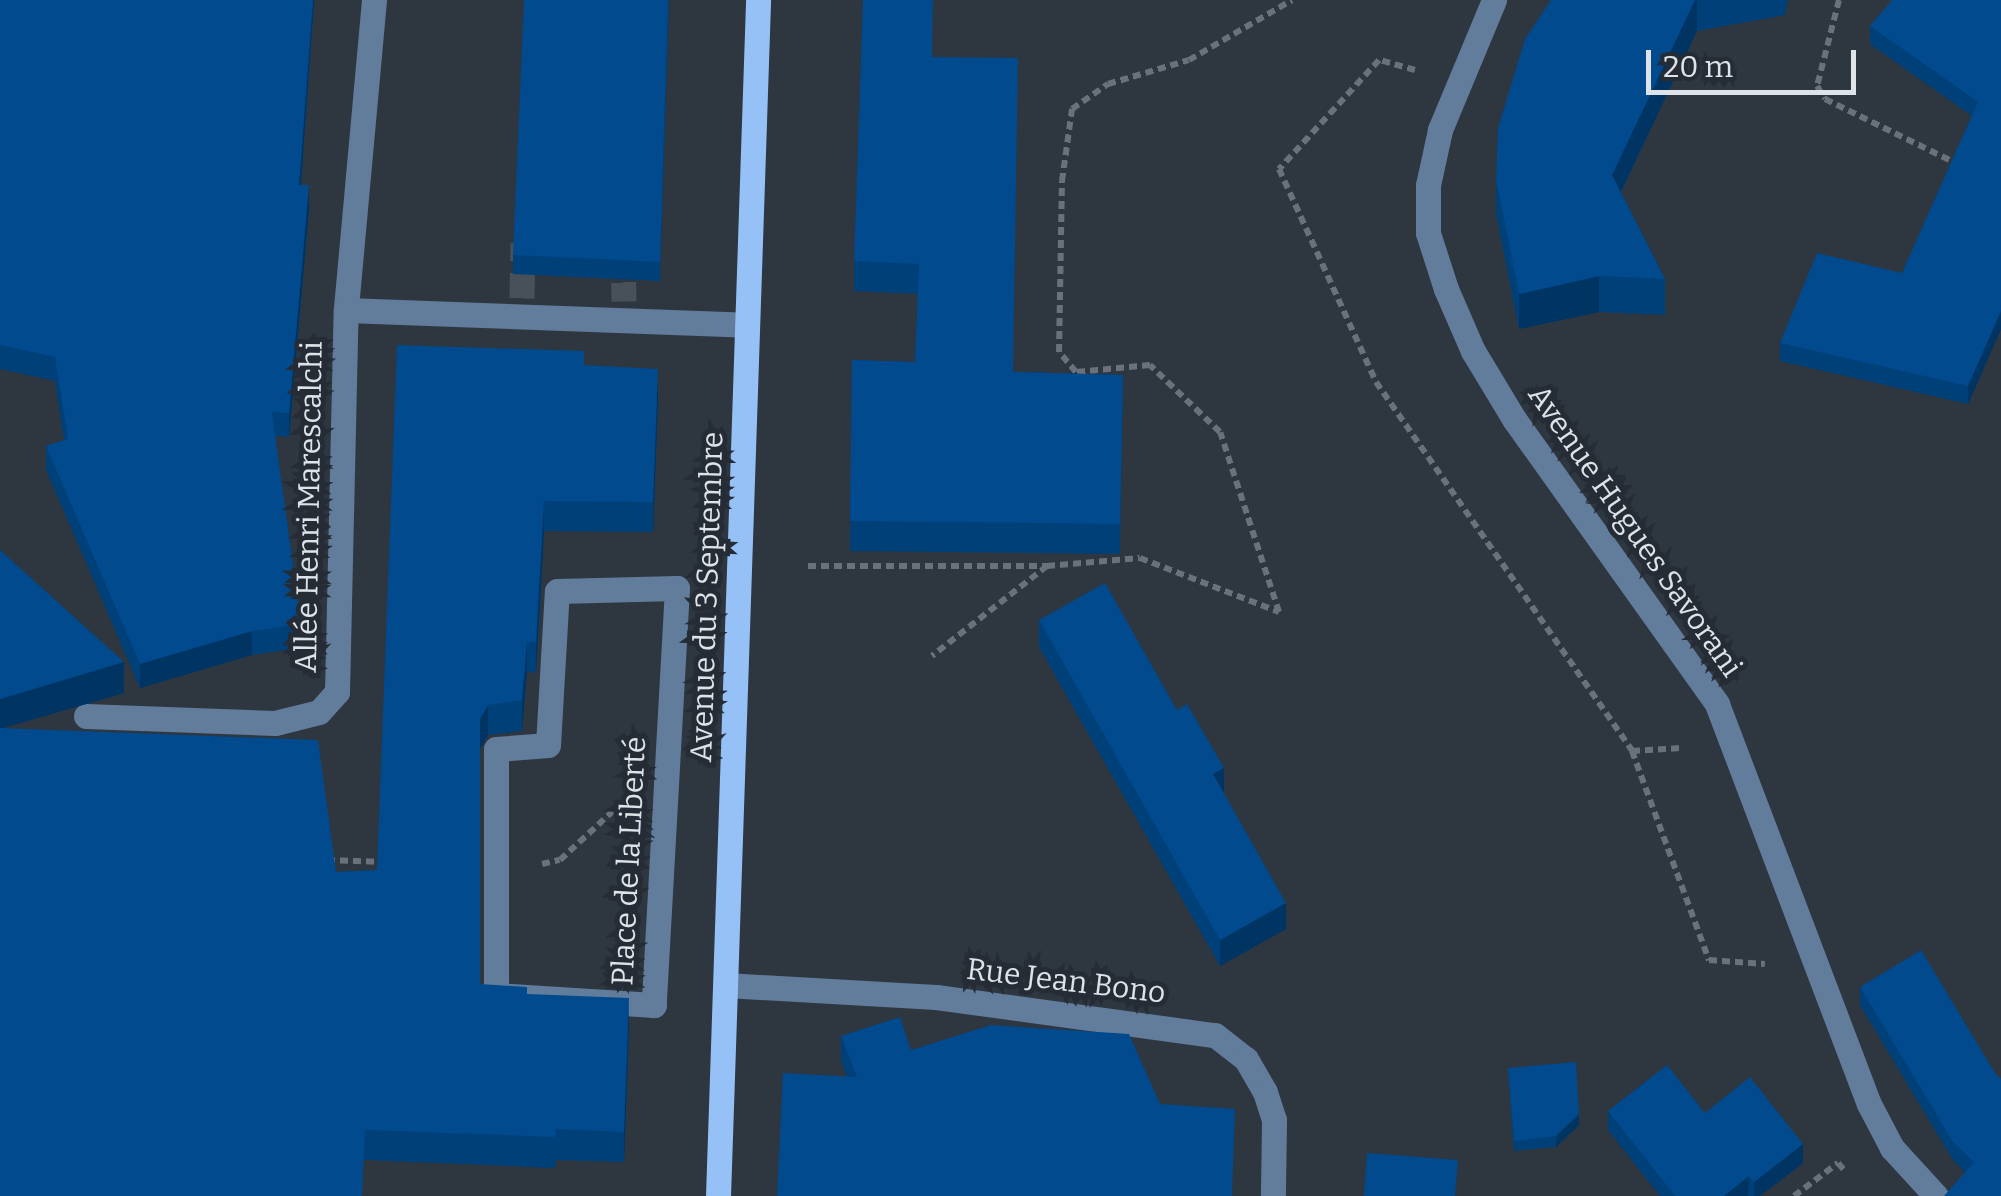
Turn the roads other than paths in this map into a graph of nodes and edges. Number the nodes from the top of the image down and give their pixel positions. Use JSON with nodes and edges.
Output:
{"nodes":[{"id":1,"x":374,"y":0,"type":"edge"},
{"id":2,"x":758,"y":0,"type":"edge"},
{"id":3,"x":1494,"y":0,"type":"edge"},
{"id":4,"x":346,"y":310,"type":"junction"},
{"id":5,"x":747,"y":325,"type":"junction"},
{"id":6,"x":677,"y":588,"type":"joint"},
{"id":7,"x":86,"y":716,"type":"edge"},
{"id":8,"x":726,"y":985,"type":"junction"},
{"id":9,"x":718,"y":1196,"type":"edge"},
{"id":10,"x":1272,"y":1196,"type":"edge"},
{"id":11,"x":1936,"y":1196,"type":"edge"}],
"edges":[{"from":1,"to":4,"type":"street","name":"Allée Henri Marescalchi"},
{"from":2,"to":5,"type":"main road","name":"Avenue du 3 Septembre"},
{"from":3,"to":11,"type":"street","name":"Avenue Hugues Savorani"},
{"from":4,"to":5,"type":"street","name":"Allée Henri Marescalchi"},
{"from":4,"to":7,"type":"street","name":"Allée Henri Marescalchi"},
{"from":5,"to":8,"type":"main road","name":"Avenue du 3 Septembre"},
{"from":6,"to":6,"type":"street","name":"Place de la Liberté"},
{"from":8,"to":9,"type":"main road","name":"Avenue du 3 Septembre"},
{"from":8,"to":10,"type":"street","name":"Rue Jean Bono"}]}
